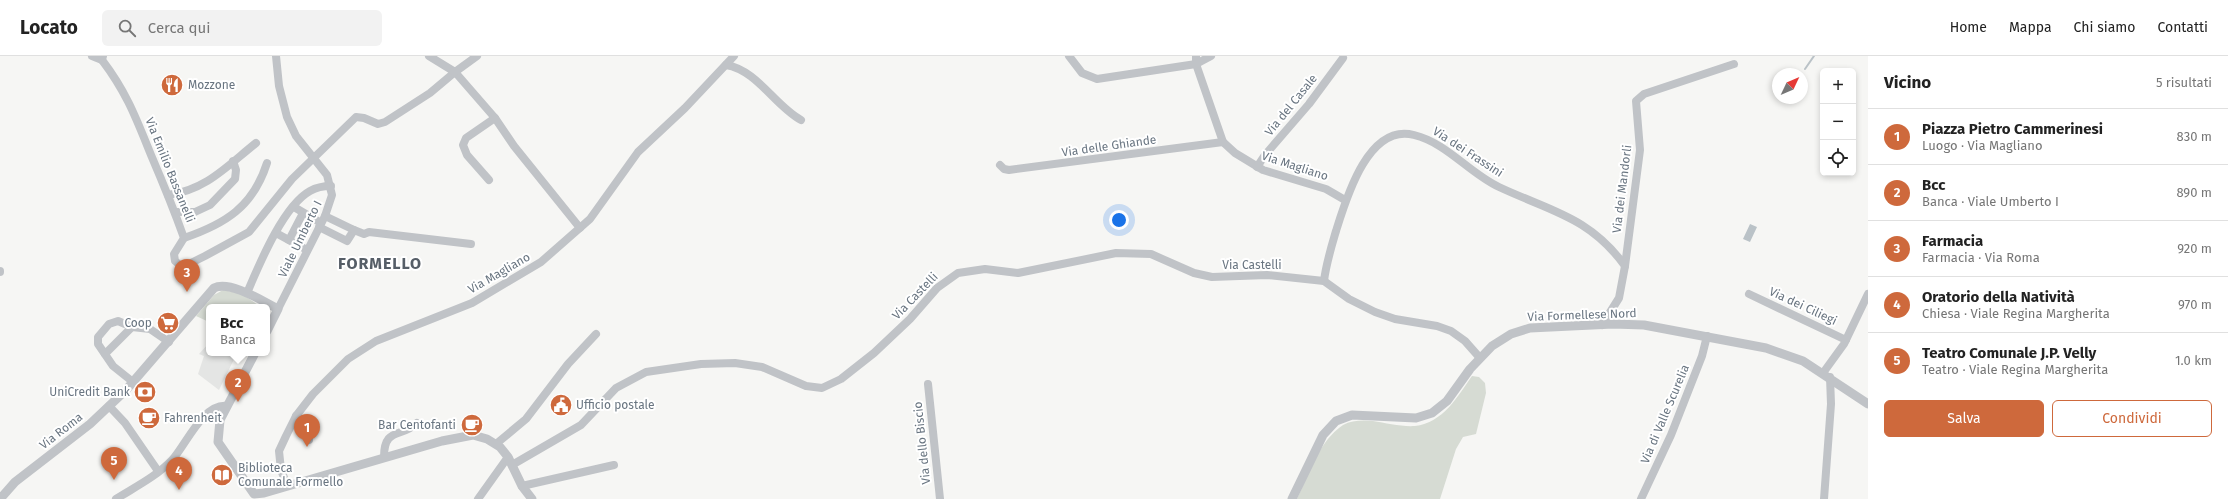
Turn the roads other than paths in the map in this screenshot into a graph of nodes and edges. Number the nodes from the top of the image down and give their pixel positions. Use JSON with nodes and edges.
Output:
{"nodes":[{"id":1,"x":92,"y":56,"type":"edge"},
{"id":2,"x":276,"y":56,"type":"edge"},
{"id":3,"x":429,"y":56,"type":"edge"},
{"id":4,"x":477,"y":56,"type":"edge"},
{"id":5,"x":734,"y":56,"type":"edge"},
{"id":6,"x":1069,"y":56,"type":"edge"},
{"id":7,"x":1211,"y":56,"type":"edge"},
{"id":8,"x":102,"y":58,"type":"edge"},
{"id":9,"x":1343,"y":58,"type":"dead end"},
{"id":10,"x":1196,"y":60,"type":"edge"},
{"id":11,"x":726,"y":64,"type":"junction"},
{"id":12,"x":1734,"y":64,"type":"dead end"},
{"id":13,"x":455,"y":72,"type":"junction"},
{"id":14,"x":495,"y":118,"type":"junction"},
{"id":15,"x":801,"y":120,"type":"dead end"},
{"id":16,"x":1223,"y":142,"type":"junction"},
{"id":17,"x":256,"y":143,"type":"dead end"},
{"id":18,"x":314,"y":158,"type":"junction"},
{"id":19,"x":233,"y":162,"type":"junction"},
{"id":20,"x":267,"y":163,"type":"dead end"},
{"id":21,"x":1000,"y":165,"type":"dead end"},
{"id":22,"x":1257,"y":167,"type":"junction"},
{"id":23,"x":490,"y":180,"type":"dead end"},
{"id":24,"x":331,"y":186,"type":"junction"},
{"id":25,"x":168,"y":195,"type":"junction"},
{"id":26,"x":1345,"y":200,"type":"junction"},
{"id":27,"x":294,"y":207,"type":"junction"},
{"id":28,"x":175,"y":212,"type":"junction"},
{"id":29,"x":303,"y":213,"type":"junction"},
{"id":30,"x":322,"y":222,"type":"junction"},
{"id":31,"x":580,"y":228,"type":"junction"},
{"id":32,"x":354,"y":230,"type":"junction"},
{"id":33,"x":276,"y":233,"type":"junction"},
{"id":34,"x":184,"y":238,"type":"junction"},
{"id":35,"x":289,"y":240,"type":"junction"},
{"id":36,"x":471,"y":244,"type":"dead end"},
{"id":37,"x":307,"y":250,"type":"junction"},
{"id":38,"x":1626,"y":266,"type":"junction"},
{"id":39,"x":1324,"y":281,"type":"junction"},
{"id":40,"x":247,"y":293,"type":"junction"},
{"id":41,"x":1749,"y":294,"type":"dead end"},
{"id":42,"x":1868,"y":294,"type":"edge"},
{"id":43,"x":268,"y":304,"type":"edge"},
{"id":44,"x":270,"y":305,"type":"edge"},
{"id":45,"x":278,"y":309,"type":"junction"},
{"id":46,"x":270,"y":325,"type":"edge"},
{"id":47,"x":1602,"y":325,"type":"junction"},
{"id":48,"x":132,"y":326,"type":"junction"},
{"id":49,"x":596,"y":334,"type":"dead end"},
{"id":50,"x":1707,"y":336,"type":"junction"},
{"id":51,"x":1846,"y":340,"type":"junction"},
{"id":52,"x":169,"y":342,"type":"junction"},
{"id":53,"x":105,"y":354,"type":"junction"},
{"id":54,"x":253,"y":356,"type":"edge"},
{"id":55,"x":1480,"y":358,"type":"junction"},
{"id":56,"x":1826,"y":375,"type":"junction"},
{"id":57,"x":133,"y":382,"type":"junction"},
{"id":58,"x":928,"y":384,"type":"dead end"},
{"id":59,"x":1868,"y":404,"type":"edge"},
{"id":60,"x":109,"y":406,"type":"junction"},
{"id":61,"x":227,"y":406,"type":"junction"},
{"id":62,"x":296,"y":416,"type":"junction"},
{"id":63,"x":417,"y":423,"type":"dead end"},
{"id":64,"x":309,"y":440,"type":"dead end"},
{"id":65,"x":496,"y":444,"type":"junction"},
{"id":66,"x":384,"y":457,"type":"junction"},
{"id":67,"x":510,"y":461,"type":"junction"},
{"id":68,"x":614,"y":465,"type":"dead end"},
{"id":69,"x":158,"y":471,"type":"junction"},
{"id":70,"x":287,"y":485,"type":"junction"},
{"id":71,"x":522,"y":486,"type":"junction"},
{"id":72,"x":253,"y":496,"type":"edge"},
{"id":73,"x":0,"y":499,"type":"edge"},
{"id":74,"x":116,"y":499,"type":"edge"},
{"id":75,"x":478,"y":499,"type":"edge"},
{"id":76,"x":532,"y":499,"type":"edge"},
{"id":77,"x":940,"y":499,"type":"edge"},
{"id":78,"x":1292,"y":499,"type":"edge"},
{"id":79,"x":1641,"y":499,"type":"edge"},
{"id":80,"x":1824,"y":499,"type":"edge"}],
"edges":[{"from":1,"to":8,"type":"street"},
{"from":2,"to":18,"type":"street"},
{"from":3,"to":13,"type":"street"},
{"from":4,"to":13,"type":"street"},
{"from":5,"to":11,"type":"street","name":"Via Magliano"},
{"from":6,"to":10,"type":"street"},
{"from":7,"to":10,"type":"street"},
{"from":8,"to":25,"type":"street","name":"Via Emilio Bassanelli"},
{"from":9,"to":22,"type":"street","name":"Via del Casale"},
{"from":10,"to":16,"type":"street","name":"Via Magliano"},
{"from":11,"to":15,"type":"street"},
{"from":11,"to":31,"type":"street","name":"Via Magliano"},
{"from":12,"to":38,"type":"street","name":"Via dei Mandorli"},
{"from":13,"to":14,"type":"street"},
{"from":13,"to":18,"type":"street"},
{"from":14,"to":23,"type":"street"},
{"from":14,"to":31,"type":"street"},
{"from":16,"to":21,"type":"street","name":"Via delle Ghiande"},
{"from":16,"to":22,"type":"street","name":"Via Magliano"},
{"from":17,"to":19,"type":"street"},
{"from":18,"to":24,"type":"street"},
{"from":18,"to":34,"type":"street","name":"Via Emilio Bassanelli"},
{"from":19,"to":25,"type":"street"},
{"from":19,"to":28,"type":"street"},
{"from":20,"to":34,"type":"street"},
{"from":22,"to":26,"type":"street","name":"Via Magliano"},
{"from":24,"to":27,"type":"street"},
{"from":24,"to":30,"type":"street","name":"Viale Umberto I"},
{"from":25,"to":28,"type":"street","name":"Via Emilio Bassanelli"},
{"from":26,"to":38,"type":"street","name":"Via dei Frassini"},
{"from":26,"to":39,"type":"street","name":"Via dei Frassini"},
{"from":27,"to":29,"type":"street"},
{"from":27,"to":33,"type":"street"},
{"from":28,"to":34,"type":"street","name":"Via Emilio Bassanelli"},
{"from":29,"to":30,"type":"street"},
{"from":29,"to":35,"type":"street"},
{"from":30,"to":32,"type":"street"},
{"from":30,"to":32,"type":"street"},
{"from":30,"to":37,"type":"street","name":"Viale Umberto I"},
{"from":31,"to":62,"type":"street","name":"Via Magliano"},
{"from":32,"to":36,"type":"street"},
{"from":33,"to":35,"type":"street"},
{"from":33,"to":40,"type":"street"},
{"from":35,"to":37,"type":"street"},
{"from":37,"to":45,"type":"street","name":"Viale Umberto I"},
{"from":38,"to":47,"type":"street","name":"Via dei Mandorli"},
{"from":39,"to":55,"type":"street","name":"Via Castelli"},
{"from":39,"to":67,"type":"street","name":"Via Castelli"},
{"from":40,"to":43,"type":"street","name":"Via Roma"},
{"from":40,"to":52,"type":"street","name":"Via Roma"},
{"from":41,"to":51,"type":"street","name":"Via dei Ciliegi"},
{"from":42,"to":51,"type":"street"},
{"from":44,"to":45,"type":"street","name":"Via Roma"},
{"from":45,"to":46,"type":"street","name":"Viale Umberto I"},
{"from":47,"to":50,"type":"street","name":"Via Formellese Nord"},
{"from":47,"to":55,"type":"street","name":"Via Formellese Nord"},
{"from":48,"to":52,"type":"street"},
{"from":48,"to":53,"type":"street"},
{"from":48,"to":53,"type":"street"},
{"from":49,"to":65,"type":"street"},
{"from":50,"to":56,"type":"street","name":"Via Formellese Nord"},
{"from":50,"to":79,"type":"street","name":"Via di Valle Scurelia"},
{"from":51,"to":56,"type":"street"},
{"from":52,"to":57,"type":"street","name":"Via Roma"},
{"from":53,"to":57,"type":"street"},
{"from":54,"to":61,"type":"street"},
{"from":55,"to":78,"type":"street","name":"Via Formellese Nord"},
{"from":56,"to":59,"type":"street","name":"Via Formellese Nord"},
{"from":56,"to":80,"type":"street"},
{"from":57,"to":60,"type":"street","name":"Via Roma"},
{"from":58,"to":77,"type":"street","name":"Via dello Biscio"},
{"from":60,"to":69,"type":"street"},
{"from":60,"to":73,"type":"street","name":"Via Roma"},
{"from":61,"to":69,"type":"street"},
{"from":61,"to":72,"type":"street"},
{"from":62,"to":64,"type":"street"},
{"from":62,"to":70,"type":"street","name":"Via Magliano"},
{"from":63,"to":66,"type":"street"},
{"from":65,"to":66,"type":"street"},
{"from":65,"to":67,"type":"street"},
{"from":66,"to":70,"type":"street"},
{"from":67,"to":71,"type":"street"},
{"from":67,"to":75,"type":"street"},
{"from":68,"to":71,"type":"street"},
{"from":69,"to":74,"type":"street"},
{"from":70,"to":72,"type":"street"},
{"from":71,"to":76,"type":"street"}]}
